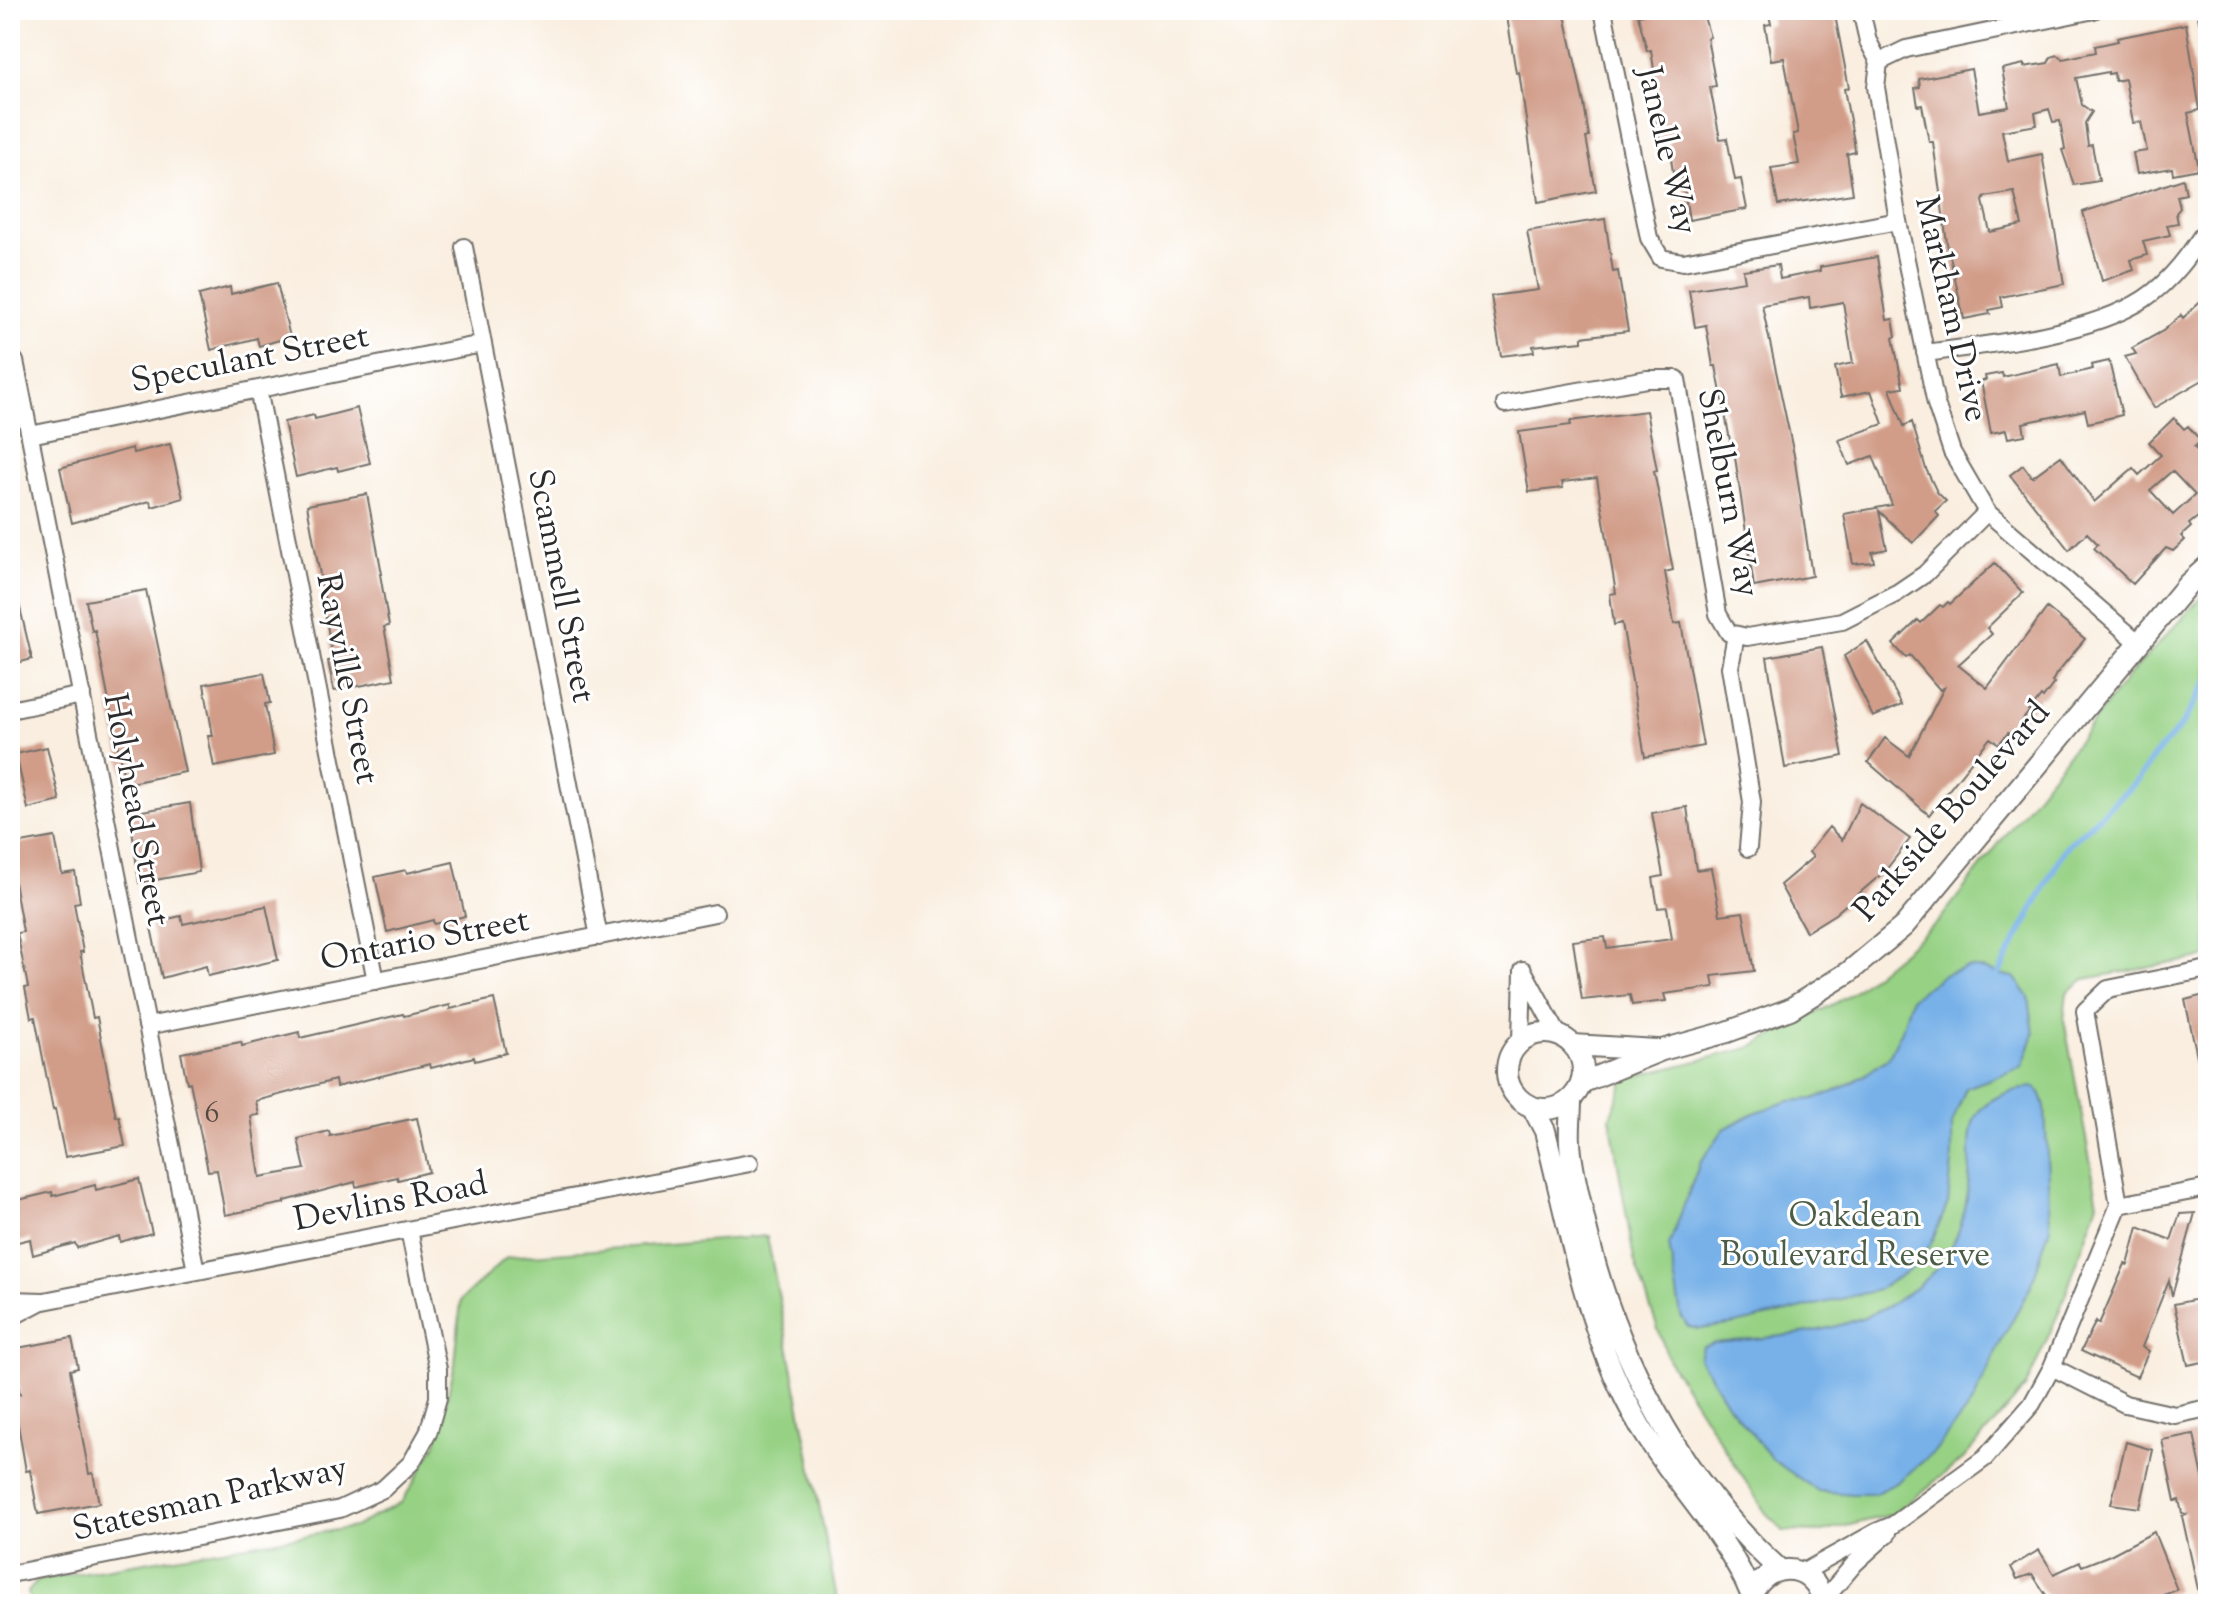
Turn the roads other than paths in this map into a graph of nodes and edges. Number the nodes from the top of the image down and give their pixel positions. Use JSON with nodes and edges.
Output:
{"nodes":[{"id":1,"x":1603,"y":10,"type":"edge"},
{"id":2,"x":1861,"y":10,"type":"edge"},
{"id":3,"x":2094,"y":10,"type":"edge"},
{"id":4,"x":2206,"y":10,"type":"edge"},
{"id":5,"x":2208,"y":21,"type":"edge"},
{"id":6,"x":1879,"y":62,"type":"junction"},
{"id":7,"x":1898,"y":221,"type":"junction"},
{"id":8,"x":2208,"y":226,"type":"edge"},
{"id":9,"x":464,"y":247,"type":"dead end"},
{"id":10,"x":482,"y":344,"type":"junction"},
{"id":11,"x":1925,"y":353,"type":"junction"},
{"id":12,"x":15,"y":361,"type":"dead end"},
{"id":13,"x":258,"y":389,"type":"junction"},
{"id":14,"x":1505,"y":404,"type":"dead end"},
{"id":15,"x":30,"y":435,"type":"junction"},
{"id":16,"x":1987,"y":512,"type":"junction"},
{"id":17,"x":2208,"y":566,"type":"edge"},
{"id":18,"x":1736,"y":635,"type":"junction"},
{"id":19,"x":2139,"y":643,"type":"junction"},
{"id":20,"x":82,"y":695,"type":"junction"},
{"id":21,"x":10,"y":710,"type":"edge"},
{"id":22,"x":1748,"y":848,"type":"dead end"},
{"id":23,"x":715,"y":913,"type":"dead end"},
{"id":24,"x":599,"y":937,"type":"junction"},
{"id":25,"x":2208,"y":969,"type":"edge"},
{"id":26,"x":376,"y":981,"type":"junction"},
{"id":27,"x":147,"y":1026,"type":"junction"},
{"id":28,"x":1566,"y":1040,"type":"junction"},
{"id":29,"x":1521,"y":1041,"type":"junction"},
{"id":30,"x":1662,"y":1050,"type":"junction"},
{"id":31,"x":1576,"y":1092,"type":"junction"},
{"id":32,"x":1533,"y":1108,"type":"junction"},
{"id":33,"x":750,"y":1163,"type":"dead end"},
{"id":34,"x":2208,"y":1188,"type":"edge"},
{"id":35,"x":2119,"y":1205,"type":"junction"},
{"id":36,"x":409,"y":1230,"type":"junction"},
{"id":37,"x":196,"y":1271,"type":"junction"},
{"id":38,"x":10,"y":1300,"type":"edge"},
{"id":39,"x":44,"y":1301,"type":"junction"},
{"id":40,"x":10,"y":1318,"type":"edge"},
{"id":41,"x":2052,"y":1367,"type":"junction"},
{"id":42,"x":2208,"y":1408,"type":"edge"},
{"id":43,"x":1893,"y":1525,"type":"junction"},
{"id":44,"x":1780,"y":1570,"type":"junction"},
{"id":45,"x":1802,"y":1573,"type":"junction"},
{"id":46,"x":10,"y":1574,"type":"edge"},
{"id":47,"x":1750,"y":1599,"type":"edge"},
{"id":48,"x":1823,"y":1603,"type":"edge"}],
"edges":[{"from":1,"to":7,"type":"street","name":"Janelle Way"},
{"from":2,"to":6,"type":"street","name":"Markham Drive"},
{"from":3,"to":6,"type":"street"},
{"from":4,"to":5,"type":"street"},
{"from":6,"to":7,"type":"street","name":"Markham Drive"},
{"from":7,"to":11,"type":"street","name":"Markham Drive"},
{"from":8,"to":11,"type":"street"},
{"from":9,"to":10,"type":"street","name":"Scammell Street"},
{"from":10,"to":13,"type":"street","name":"Speculant Street"},
{"from":10,"to":24,"type":"street","name":"Scammell Street"},
{"from":11,"to":16,"type":"street","name":"Markham Drive"},
{"from":12,"to":15,"type":"street","name":"Holyhead Street"},
{"from":13,"to":15,"type":"street","name":"Speculant Street"},
{"from":13,"to":26,"type":"street","name":"Rayville Street"},
{"from":14,"to":18,"type":"street","name":"Shelburn Way"},
{"from":15,"to":20,"type":"street","name":"Holyhead Street"},
{"from":16,"to":18,"type":"street","name":"Shelburn Way"},
{"from":16,"to":19,"type":"street","name":"Markham Drive"},
{"from":17,"to":19,"type":"street","name":"Parkside Boulevard"},
{"from":18,"to":22,"type":"street"},
{"from":19,"to":30,"type":"street","name":"Parkside Boulevard"},
{"from":20,"to":21,"type":"street"},
{"from":20,"to":27,"type":"street","name":"Holyhead Street"},
{"from":23,"to":24,"type":"street","name":"Ontario Street"},
{"from":24,"to":26,"type":"street","name":"Ontario Street"},
{"from":25,"to":35,"type":"street"},
{"from":26,"to":27,"type":"street","name":"Ontario Street"},
{"from":27,"to":37,"type":"street","name":"Holyhead Street"},
{"from":28,"to":29,"type":"street"},
{"from":28,"to":29,"type":"street"},
{"from":28,"to":30,"type":"street","name":"Parkside Boulevard"},
{"from":28,"to":31,"type":"street"},
{"from":29,"to":32,"type":"street"},
{"from":30,"to":31,"type":"street","name":"Parkside Boulevard"},
{"from":31,"to":32,"type":"street"},
{"from":31,"to":44,"type":"street"},
{"from":32,"to":47,"type":"street"},
{"from":33,"to":36,"type":"street","name":"Devlins Road"},
{"from":34,"to":35,"type":"street"},
{"from":35,"to":41,"type":"street"},
{"from":36,"to":37,"type":"street","name":"Devlins Road"},
{"from":36,"to":46,"type":"street","name":"Statesman Parkway"},
{"from":37,"to":39,"type":"street","name":"Devlins Road"},
{"from":38,"to":39,"type":"street","name":"Devlins Road"},
{"from":39,"to":40,"type":"street","name":"Devlins Road"},
{"from":41,"to":42,"type":"street"},
{"from":41,"to":43,"type":"street"},
{"from":43,"to":45,"type":"street"},
{"from":43,"to":48,"type":"street"},
{"from":44,"to":45,"type":"street"},
{"from":44,"to":47,"type":"street"},
{"from":45,"to":48,"type":"street"}]}
